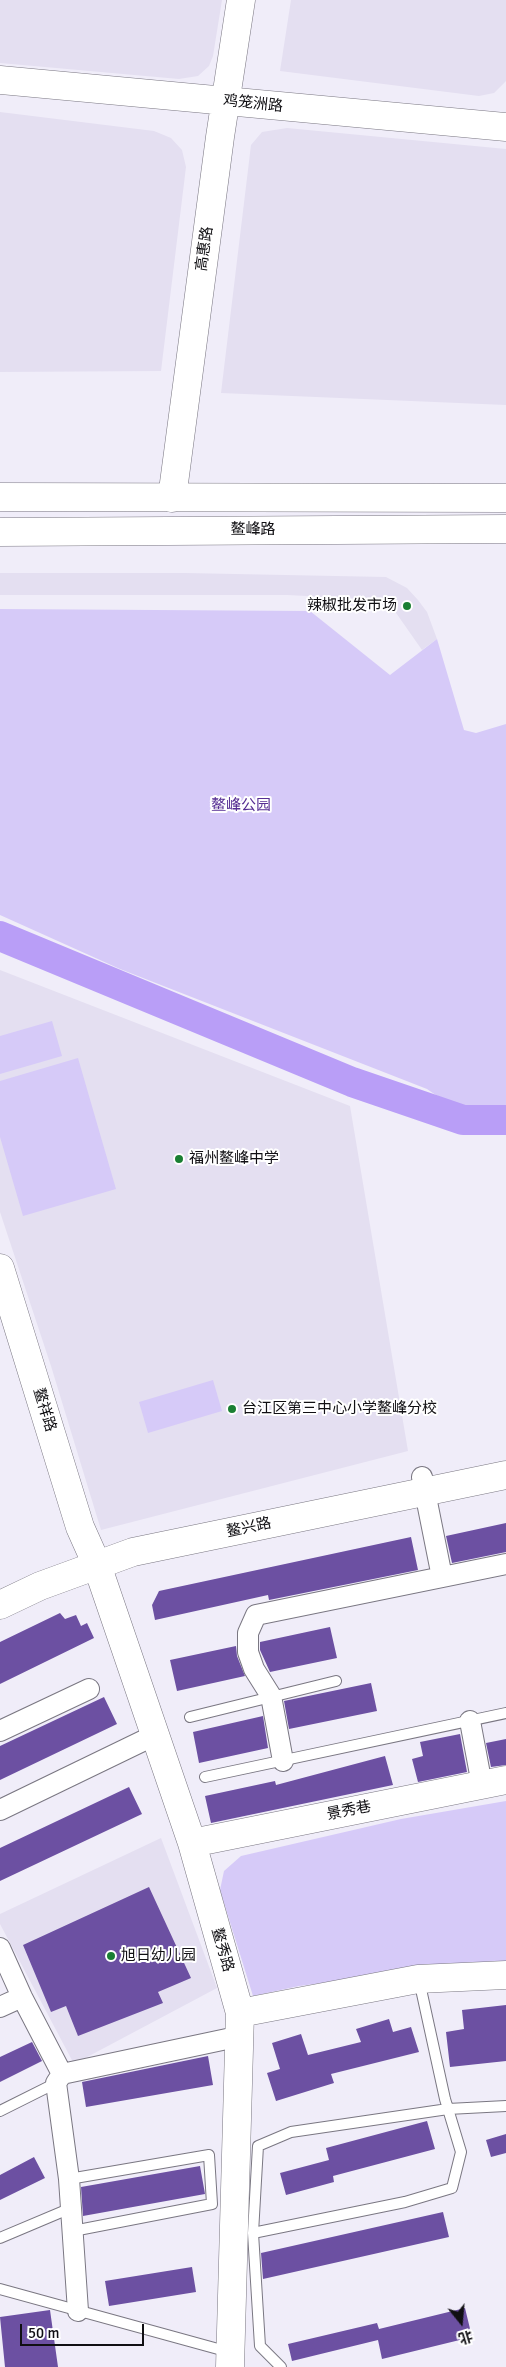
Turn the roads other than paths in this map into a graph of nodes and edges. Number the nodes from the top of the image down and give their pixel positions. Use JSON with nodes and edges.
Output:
{"nodes":[{"id":1,"x":241,"y":0,"type":"edge"},
{"id":2,"x":0,"y":80,"type":"edge"},
{"id":3,"x":225,"y":101,"type":"junction"},
{"id":4,"x":506,"y":127,"type":"edge"},
{"id":5,"x":0,"y":498,"type":"edge"},
{"id":6,"x":172,"y":498,"type":"junction"},
{"id":7,"x":506,"y":498,"type":"edge"},
{"id":8,"x":506,"y":530,"type":"edge"},
{"id":9,"x":0,"y":532,"type":"edge"},
{"id":10,"x":0,"y":1268,"type":"edge"},
{"id":11,"x":506,"y":1460,"type":"edge"},
{"id":12,"x":506,"y":1474,"type":"edge"},
{"id":13,"x":423,"y":1484,"type":"junction"},
{"id":14,"x":94,"y":1558,"type":"junction"},
{"id":15,"x":506,"y":1564,"type":"edge"},
{"id":16,"x":442,"y":1577,"type":"junction"},
{"id":17,"x":0,"y":1588,"type":"edge"},
{"id":18,"x":0,"y":1605,"type":"edge"},
{"id":19,"x":336,"y":1681,"type":"dead end"},
{"id":20,"x":89,"y":1689,"type":"dead end"},
{"id":21,"x":271,"y":1696,"type":"junction"},
{"id":22,"x":506,"y":1713,"type":"edge"},
{"id":23,"x":190,"y":1717,"type":"dead end"},
{"id":24,"x":470,"y":1721,"type":"junction"},
{"id":25,"x":0,"y":1731,"type":"edge"},
{"id":26,"x":155,"y":1735,"type":"junction"},
{"id":27,"x":283,"y":1761,"type":"junction"},
{"id":28,"x":205,"y":1777,"type":"dead end"},
{"id":29,"x":494,"y":1783,"type":"edge"},
{"id":30,"x":0,"y":1810,"type":"edge"},
{"id":31,"x":192,"y":1843,"type":"junction"},
{"id":32,"x":0,"y":1948,"type":"edge"},
{"id":33,"x":506,"y":1975,"type":"edge"},
{"id":34,"x":418,"y":1979,"type":"junction"},
{"id":35,"x":22,"y":1996,"type":"junction"},
{"id":36,"x":0,"y":2008,"type":"edge"},
{"id":37,"x":240,"y":2025,"type":"junction"},
{"id":38,"x":59,"y":2078,"type":"junction"},
{"id":39,"x":506,"y":2106,"type":"edge"},
{"id":40,"x":448,"y":2109,"type":"junction"},
{"id":41,"x":0,"y":2111,"type":"edge"},
{"id":42,"x":69,"y":2179,"type":"junction"},
{"id":43,"x":71,"y":2208,"type":"junction"},
{"id":44,"x":73,"y":2231,"type":"junction"},
{"id":45,"x":253,"y":2233,"type":"junction"},
{"id":46,"x":0,"y":2238,"type":"edge"},
{"id":47,"x":0,"y":2289,"type":"edge"},
{"id":48,"x":78,"y":2311,"type":"junction"},
{"id":49,"x":230,"y":2359,"type":"edge"},
{"id":50,"x":281,"y":2367,"type":"edge"}],
"edges":[{"from":1,"to":3,"type":"street","name":"高惠路"},
{"from":2,"to":3,"type":"street","name":"鸡笼洲路"},
{"from":3,"to":4,"type":"street","name":"鸡笼洲路"},
{"from":3,"to":6,"type":"street","name":"高惠路"},
{"from":5,"to":6,"type":"street"},
{"from":6,"to":7,"type":"street"},
{"from":8,"to":9,"type":"street","name":"鳌峰路"},
{"from":10,"to":14,"type":"street","name":"鳌祥路"},
{"from":11,"to":13,"type":"street","name":"鳌兴路"},
{"from":12,"to":13,"type":"street","name":"鳌兴路"},
{"from":13,"to":14,"type":"street","name":"鳌兴路"},
{"from":13,"to":16,"type":"street"},
{"from":14,"to":17,"type":"street","name":"鳌兴路"},
{"from":14,"to":18,"type":"street","name":"鳌兴路"},
{"from":14,"to":26,"type":"street","name":"鳌秀路"},
{"from":15,"to":16,"type":"street"},
{"from":16,"to":21,"type":"street"},
{"from":19,"to":21,"type":"lane"},
{"from":20,"to":25,"type":"street"},
{"from":21,"to":23,"type":"lane"},
{"from":21,"to":27,"type":"street"},
{"from":22,"to":24,"type":"lane"},
{"from":24,"to":27,"type":"lane"},
{"from":24,"to":29,"type":"street"},
{"from":26,"to":30,"type":"street"},
{"from":26,"to":31,"type":"street","name":"鳌秀路"},
{"from":27,"to":28,"type":"lane"},
{"from":29,"to":31,"type":"street","name":"景秀巷"},
{"from":31,"to":37,"type":"street","name":"鳌秀路"},
{"from":32,"to":35,"type":"street"},
{"from":33,"to":34,"type":"street"},
{"from":34,"to":37,"type":"street"},
{"from":34,"to":40,"type":"lane"},
{"from":35,"to":36,"type":"street"},
{"from":35,"to":38,"type":"street"},
{"from":37,"to":38,"type":"street"},
{"from":37,"to":49,"type":"street","name":"鳌秀路"},
{"from":38,"to":41,"type":"lane"},
{"from":38,"to":42,"type":"street"},
{"from":39,"to":40,"type":"lane"},
{"from":40,"to":45,"type":"lane"},
{"from":40,"to":45,"type":"lane"},
{"from":42,"to":43,"type":"street"},
{"from":42,"to":44,"type":"lane"},
{"from":43,"to":44,"type":"street"},
{"from":43,"to":46,"type":"lane"},
{"from":44,"to":48,"type":"street"},
{"from":45,"to":50,"type":"lane"},
{"from":47,"to":48,"type":"lane"},
{"from":48,"to":49,"type":"lane"}]}
